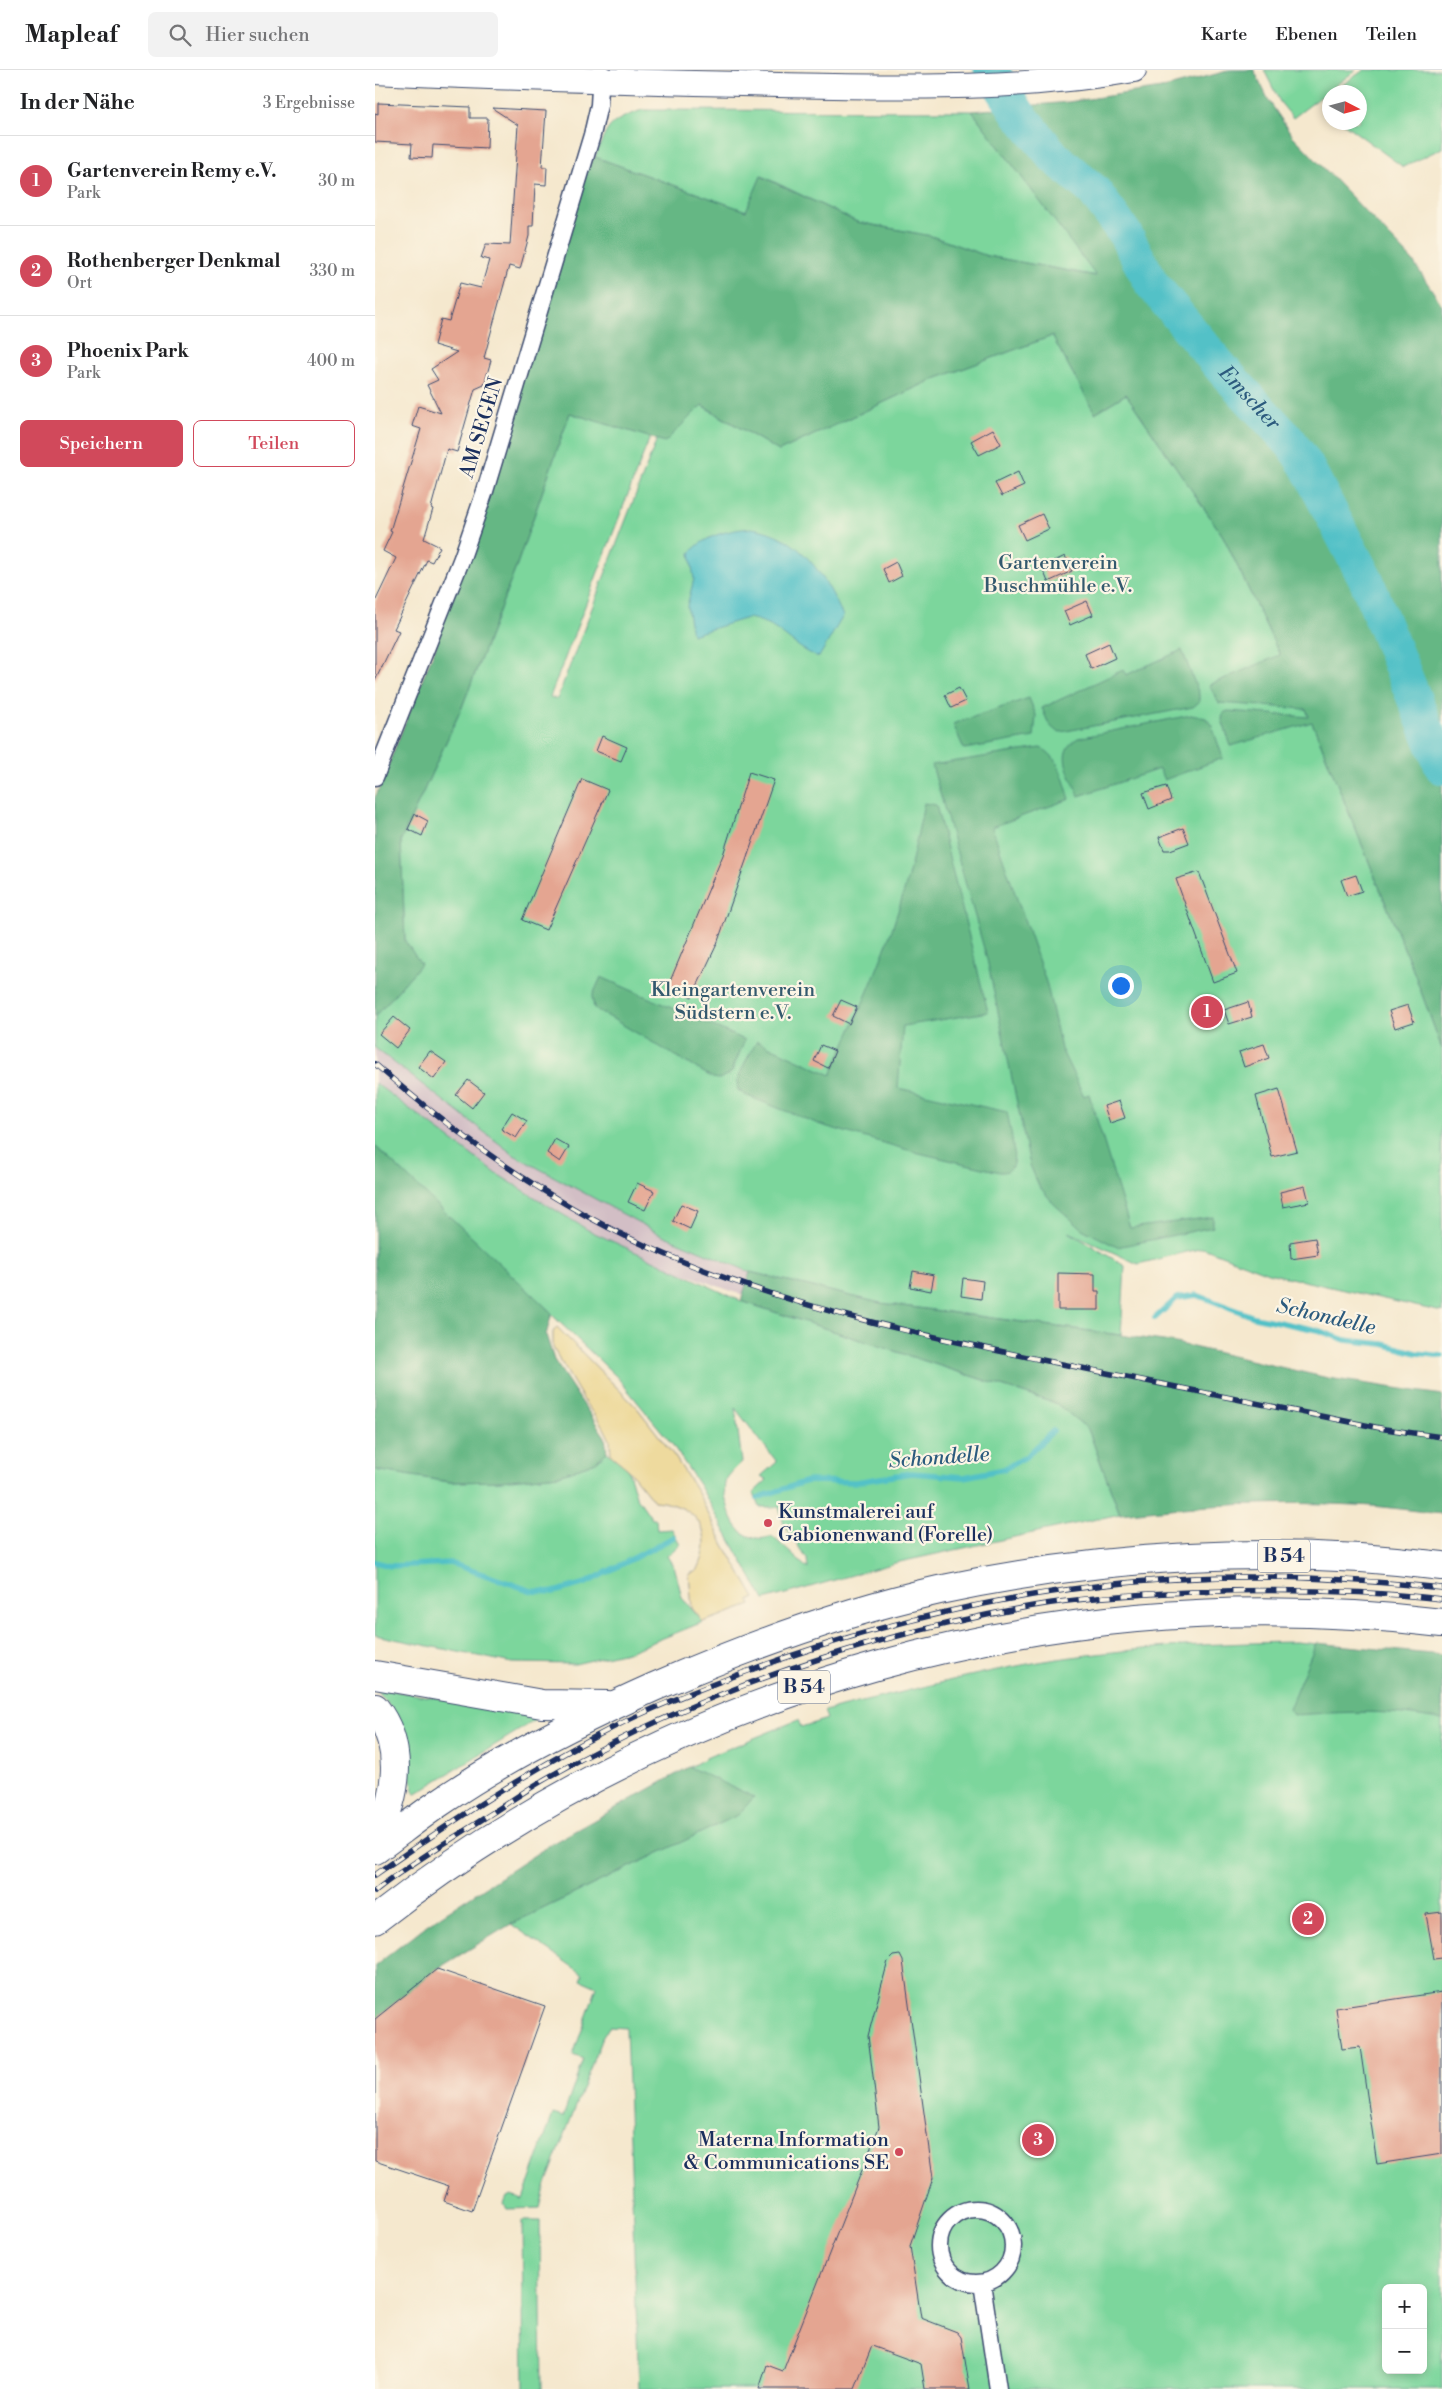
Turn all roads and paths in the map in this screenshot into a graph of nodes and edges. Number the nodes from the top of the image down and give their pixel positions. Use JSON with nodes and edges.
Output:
{"nodes":[{"id":1,"x":1134,"y":70,"type":"edge"},
{"id":2,"x":375,"y":72,"type":"edge"},
{"id":3,"x":601,"y":76,"type":"edge"},
{"id":4,"x":375,"y":777,"type":"edge"},
{"id":5,"x":1442,"y":1566,"type":"edge"},
{"id":6,"x":1442,"y":1623,"type":"edge"},
{"id":7,"x":375,"y":1674,"type":"edge"},
{"id":8,"x":614,"y":1705,"type":"junction"},
{"id":9,"x":375,"y":1708,"type":"edge"},
{"id":10,"x":375,"y":1837,"type":"edge"},
{"id":11,"x":375,"y":1850,"type":"edge"},
{"id":12,"x":375,"y":1920,"type":"edge"},
{"id":13,"x":982,"y":2283,"type":"junction"},
{"id":14,"x":998,"y":2389,"type":"edge"}],
"edges":[{"from":1,"to":3,"type":"main road"},
{"from":2,"to":3,"type":"main road"},
{"from":3,"to":4,"type":"street","name":"AM SEGEN"},
{"from":5,"to":8,"type":"highway","number":"B 54"},
{"from":6,"to":12,"type":"highway","number":"B 54"},
{"from":7,"to":8,"type":"highway"},
{"from":8,"to":11,"type":"highway","number":"B 54"},
{"from":9,"to":10,"type":"highway"},
{"from":13,"to":13,"type":"street"},
{"from":13,"to":14,"type":"street"}]}
